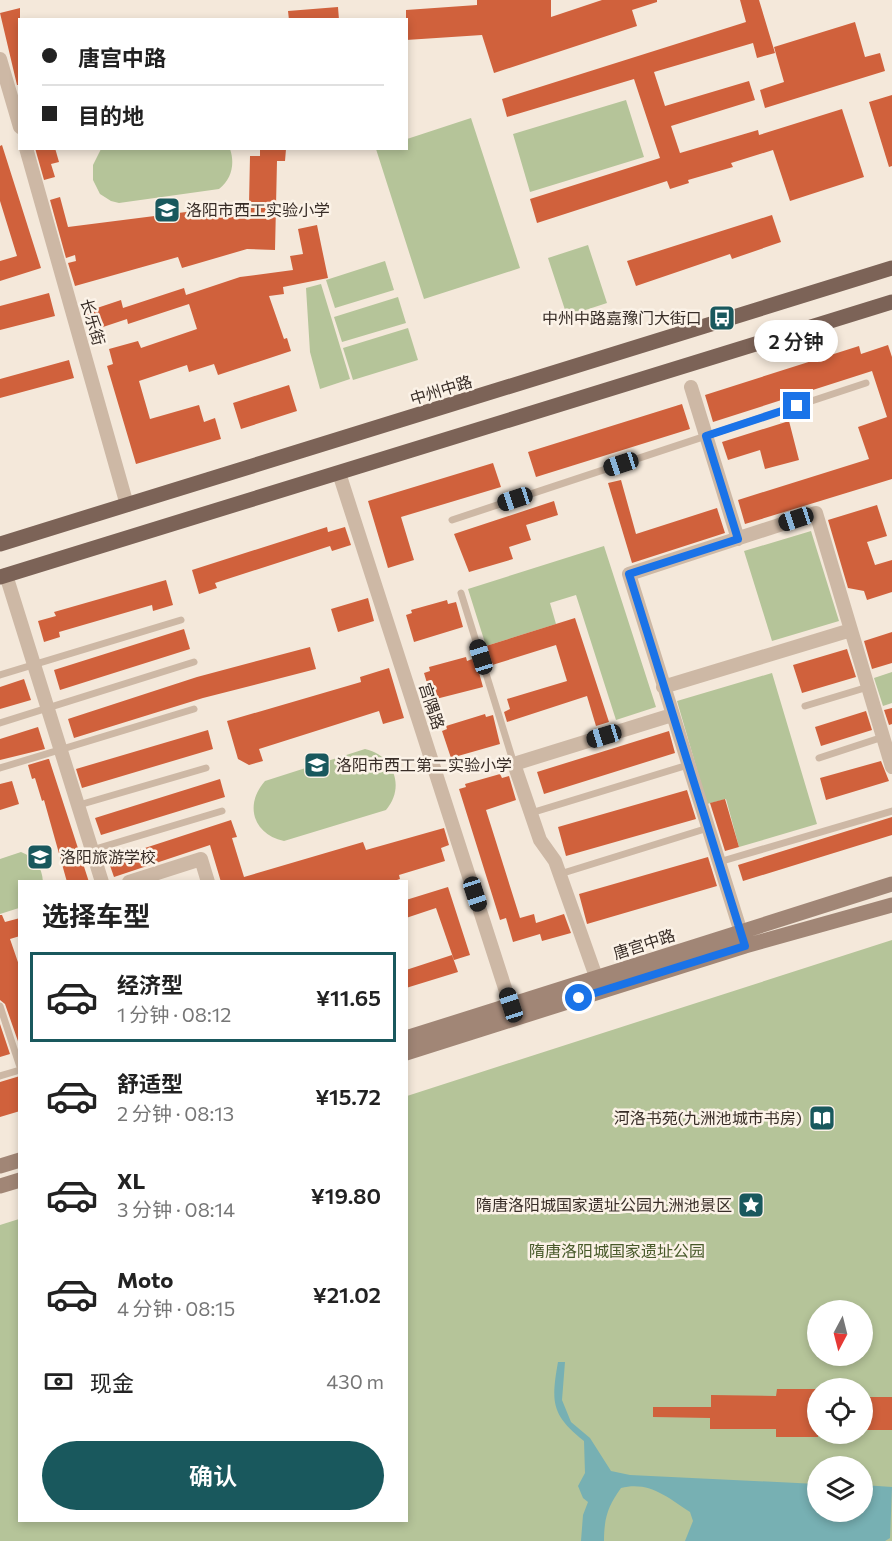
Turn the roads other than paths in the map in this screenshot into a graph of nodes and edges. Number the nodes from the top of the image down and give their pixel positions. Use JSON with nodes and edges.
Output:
{"nodes":[{"id":1,"x":0,"y":59,"type":"edge"},
{"id":2,"x":18,"y":120,"type":"edge"},
{"id":3,"x":27,"y":150,"type":"edge"},
{"id":4,"x":892,"y":268,"type":"edge"},
{"id":5,"x":892,"y":302,"type":"edge"},
{"id":6,"x":866,"y":383,"type":"dead end"},
{"id":7,"x":691,"y":387,"type":"dead end"},
{"id":8,"x":706,"y":436,"type":"junction"},
{"id":9,"x":339,"y":473,"type":"junction"},
{"id":10,"x":127,"y":506,"type":"junction"},
{"id":11,"x":452,"y":520,"type":"dead end"},
{"id":12,"x":738,"y":539,"type":"junction"},
{"id":13,"x":0,"y":544,"type":"edge"},
{"id":14,"x":3,"y":576,"type":"edge"},
{"id":15,"x":461,"y":593,"type":"dead end"},
{"id":16,"x":181,"y":620,"type":"dead end"},
{"id":17,"x":851,"y":630,"type":"junction"},
{"id":18,"x":194,"y":662,"type":"dead end"},
{"id":19,"x":35,"y":664,"type":"junction"},
{"id":20,"x":0,"y":675,"type":"edge"},
{"id":21,"x":663,"y":687,"type":"junction"},
{"id":22,"x":868,"y":687,"type":"junction"},
{"id":23,"x":805,"y":706,"type":"dead end"},
{"id":24,"x":49,"y":708,"type":"junction"},
{"id":25,"x":194,"y":709,"type":"dead end"},
{"id":26,"x":672,"y":715,"type":"junction"},
{"id":27,"x":0,"y":723,"type":"edge"},
{"id":28,"x":883,"y":737,"type":"junction"},
{"id":29,"x":61,"y":749,"type":"junction"},
{"id":30,"x":891,"y":757,"type":"edge"},
{"id":31,"x":819,"y":758,"type":"dead end"},
{"id":32,"x":514,"y":764,"type":"junction"},
{"id":33,"x":688,"y":765,"type":"junction"},
{"id":34,"x":0,"y":768,"type":"edge"},
{"id":35,"x":206,"y":768,"type":"dead end"},
{"id":36,"x":79,"y":806,"type":"junction"},
{"id":37,"x":222,"y":811,"type":"dead end"},
{"id":38,"x":892,"y":811,"type":"edge"},
{"id":39,"x":531,"y":813,"type":"junction"},
{"id":40,"x":708,"y":828,"type":"junction"},
{"id":41,"x":92,"y":850,"type":"junction"},
{"id":42,"x":719,"y":862,"type":"junction"},
{"id":43,"x":560,"y":874,"type":"junction"},
{"id":44,"x":101,"y":880,"type":"edge"},
{"id":45,"x":135,"y":880,"type":"edge"},
{"id":46,"x":207,"y":880,"type":"edge"},
{"id":47,"x":892,"y":884,"type":"edge"},
{"id":48,"x":892,"y":905,"type":"edge"},
{"id":49,"x":743,"y":939,"type":"junction"},
{"id":50,"x":599,"y":985,"type":"junction"},
{"id":51,"x":0,"y":1006,"type":"edge"},
{"id":52,"x":513,"y":1011,"type":"junction"},
{"id":53,"x":408,"y":1037,"type":"edge"},
{"id":54,"x":408,"y":1052,"type":"edge"},
{"id":55,"x":18,"y":1062,"type":"edge"},
{"id":56,"x":18,"y":1069,"type":"edge"},
{"id":57,"x":0,"y":1076,"type":"edge"},
{"id":58,"x":18,"y":1161,"type":"edge"},
{"id":59,"x":0,"y":1166,"type":"edge"},
{"id":60,"x":18,"y":1181,"type":"edge"},
{"id":61,"x":0,"y":1186,"type":"edge"}],
"edges":[{"from":1,"to":2,"type":"street"},
{"from":3,"to":10,"type":"street","name":"长乐街"},
{"from":4,"to":10,"type":"main road","name":"中州中路"},
{"from":5,"to":9,"type":"main road"},
{"from":6,"to":8,"type":"lane"},
{"from":7,"to":8,"type":"street"},
{"from":8,"to":11,"type":"lane"},
{"from":8,"to":12,"type":"street"},
{"from":9,"to":14,"type":"main road"},
{"from":9,"to":52,"type":"street","name":"宫隅路"},
{"from":10,"to":13,"type":"main road","name":"中州中路"},
{"from":12,"to":17,"type":"street"},
{"from":12,"to":21,"type":"street"},
{"from":14,"to":19,"type":"street"},
{"from":15,"to":32,"type":"lane"},
{"from":16,"to":19,"type":"lane"},
{"from":17,"to":21,"type":"street"},
{"from":17,"to":22,"type":"street"},
{"from":18,"to":24,"type":"lane"},
{"from":19,"to":20,"type":"lane"},
{"from":19,"to":24,"type":"street"},
{"from":21,"to":26,"type":"street"},
{"from":22,"to":23,"type":"lane"},
{"from":22,"to":28,"type":"street"},
{"from":24,"to":27,"type":"lane"},
{"from":24,"to":29,"type":"street"},
{"from":25,"to":29,"type":"lane"},
{"from":26,"to":32,"type":"street"},
{"from":26,"to":33,"type":"street"},
{"from":28,"to":30,"type":"street"},
{"from":28,"to":31,"type":"lane"},
{"from":29,"to":34,"type":"lane"},
{"from":29,"to":36,"type":"street"},
{"from":32,"to":39,"type":"street"},
{"from":33,"to":39,"type":"lane"},
{"from":33,"to":40,"type":"street"},
{"from":35,"to":36,"type":"lane"},
{"from":36,"to":41,"type":"street"},
{"from":37,"to":41,"type":"lane"},
{"from":38,"to":42,"type":"lane"},
{"from":39,"to":43,"type":"street"},
{"from":40,"to":42,"type":"street"},
{"from":40,"to":43,"type":"lane"},
{"from":41,"to":44,"type":"street"},
{"from":42,"to":49,"type":"street"},
{"from":43,"to":50,"type":"street"},
{"from":45,"to":46,"type":"street"},
{"from":47,"to":49,"type":"main road","name":"唐宫中路"},
{"from":48,"to":49,"type":"main road","name":"唐宫中路"},
{"from":49,"to":50,"type":"main road","name":"唐宫中路"},
{"from":50,"to":52,"type":"main road","name":"唐宫中路"},
{"from":51,"to":55,"type":"lane"},
{"from":52,"to":53,"type":"main road","name":"唐宫中路"},
{"from":52,"to":54,"type":"main road","name":"唐宫中路"},
{"from":56,"to":57,"type":"lane"},
{"from":58,"to":59,"type":"main road"},
{"from":60,"to":61,"type":"main road"}]}
